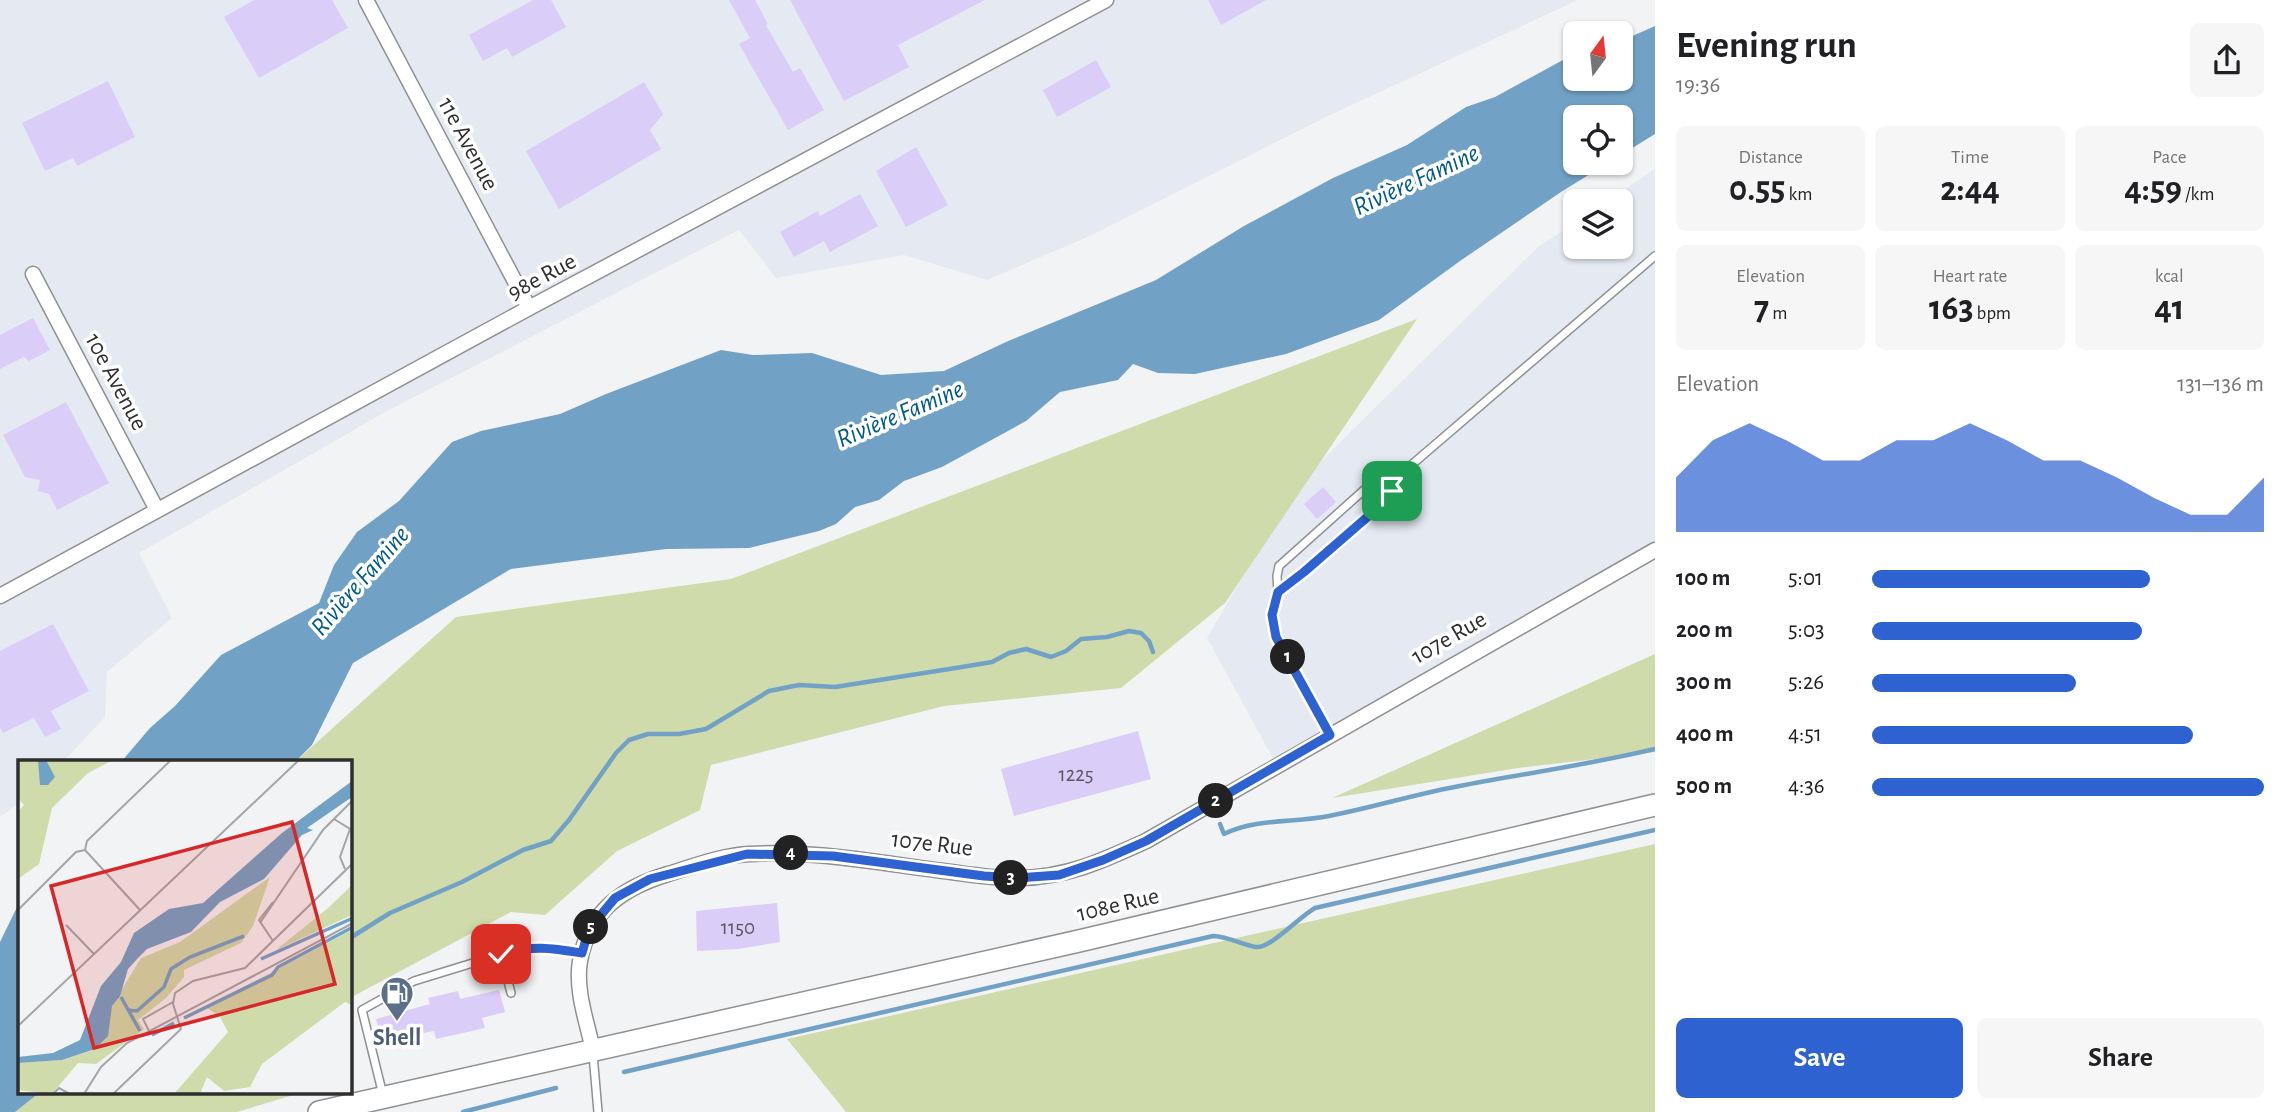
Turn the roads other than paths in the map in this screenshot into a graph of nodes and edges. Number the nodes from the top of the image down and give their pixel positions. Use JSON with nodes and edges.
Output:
{"nodes":[{"id":1,"x":366,"y":0,"type":"edge"},
{"id":2,"x":1106,"y":0,"type":"edge"},
{"id":3,"x":1655,"y":256,"type":"edge"},
{"id":4,"x":33,"y":274,"type":"dead end"},
{"id":5,"x":529,"y":309,"type":"junction"},
{"id":6,"x":1395,"y":479,"type":"junction"},
{"id":7,"x":157,"y":510,"type":"junction"},
{"id":8,"x":1655,"y":550,"type":"edge"},
{"id":9,"x":1278,"y":592,"type":"junction"},
{"id":10,"x":0,"y":596,"type":"edge"},
{"id":11,"x":1330,"y":735,"type":"junction"},
{"id":12,"x":1655,"y":805,"type":"edge"},
{"id":13,"x":582,"y":953,"type":"junction"},
{"id":14,"x":501,"y":954,"type":"junction"},
{"id":15,"x":511,"y":993,"type":"dead end"},
{"id":16,"x":593,"y":1050,"type":"junction"},
{"id":17,"x":383,"y":1098,"type":"junction"},
{"id":18,"x":319,"y":1112,"type":"edge"},
{"id":19,"x":598,"y":1112,"type":"edge"}],
"edges":[{"from":1,"to":5,"type":"street","name":"11e Avenue"},
{"from":2,"to":5,"type":"street","name":"98e Rue"},
{"from":3,"to":6,"type":"lane"},
{"from":4,"to":7,"type":"street","name":"10e Avenue"},
{"from":5,"to":7,"type":"street","name":"98e Rue"},
{"from":6,"to":9,"type":"lane"},
{"from":6,"to":9,"type":"lane"},
{"from":7,"to":10,"type":"street","name":"98e Rue"},
{"from":8,"to":11,"type":"street","name":"107e Rue"},
{"from":9,"to":11,"type":"lane"},
{"from":11,"to":13,"type":"street","name":"107e Rue"},
{"from":12,"to":16,"type":"main road","name":"108e Rue"},
{"from":13,"to":14,"type":"lane"},
{"from":13,"to":16,"type":"street","name":"107e Rue"},
{"from":14,"to":15,"type":"lane"},
{"from":14,"to":17,"type":"lane"},
{"from":16,"to":17,"type":"main road"},
{"from":16,"to":19,"type":"lane"},
{"from":17,"to":18,"type":"main road"}]}
